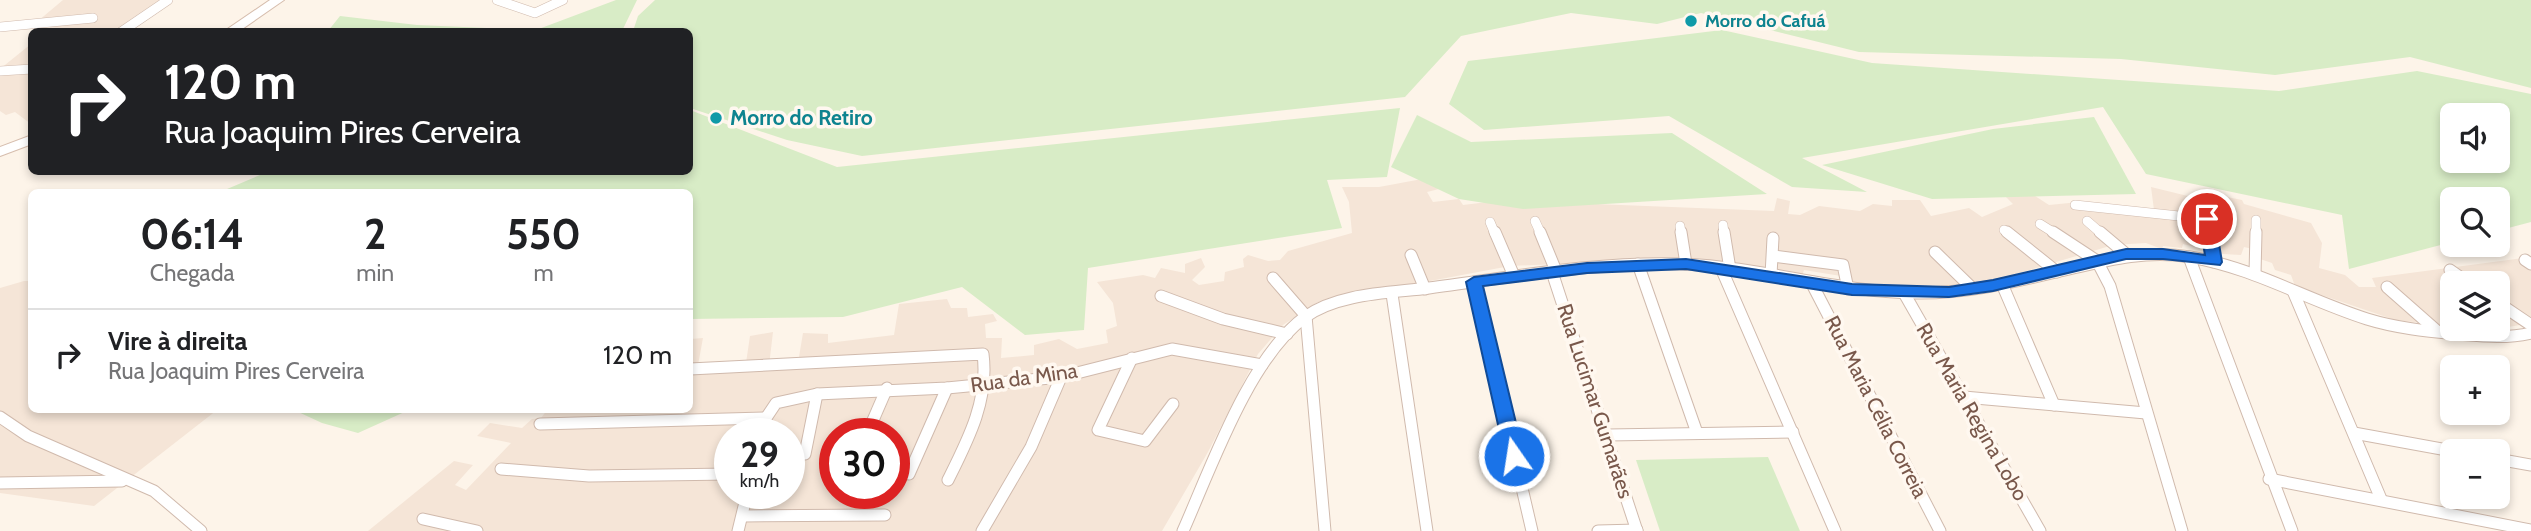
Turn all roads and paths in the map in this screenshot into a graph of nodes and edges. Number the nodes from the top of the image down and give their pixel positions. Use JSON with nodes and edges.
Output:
{"nodes":[{"id":1,"x":168,"y":0,"type":"edge"},
{"id":2,"x":278,"y":0,"type":"edge"},
{"id":3,"x":497,"y":0,"type":"edge"},
{"id":4,"x":559,"y":1,"type":"edge"},
{"id":5,"x":93,"y":19,"type":"dead end"},
{"id":6,"x":4,"y":27,"type":"edge"},
{"id":7,"x":127,"y":28,"type":"edge"},
{"id":8,"x":235,"y":28,"type":"edge"},
{"id":9,"x":0,"y":33,"type":"edge"},
{"id":10,"x":28,"y":69,"type":"edge"},
{"id":11,"x":0,"y":71,"type":"edge"},
{"id":12,"x":28,"y":141,"type":"edge"},
{"id":13,"x":0,"y":152,"type":"edge"},
{"id":14,"x":2206,"y":200,"type":"dead end"},
{"id":15,"x":2075,"y":205,"type":"dead end"},
{"id":16,"x":2207,"y":219,"type":"junction"},
{"id":17,"x":1535,"y":220,"type":"dead end"},
{"id":18,"x":2256,"y":220,"type":"dead end"},
{"id":19,"x":2087,"y":221,"type":"dead end"},
{"id":20,"x":1490,"y":222,"type":"dead end"},
{"id":21,"x":2040,"y":224,"type":"dead end"},
{"id":22,"x":1724,"y":225,"type":"dead end"},
{"id":23,"x":1680,"y":226,"type":"dead end"},
{"id":24,"x":2004,"y":230,"type":"dead end"},
{"id":25,"x":1773,"y":237,"type":"dead end"},
{"id":26,"x":1935,"y":252,"type":"dead end"},
{"id":27,"x":2126,"y":254,"type":"junction"},
{"id":28,"x":1411,"y":255,"type":"dead end"},
{"id":29,"x":1773,"y":256,"type":"junction"},
{"id":30,"x":2189,"y":257,"type":"junction"},
{"id":31,"x":2097,"y":261,"type":"junction"},
{"id":32,"x":2214,"y":262,"type":"junction"},
{"id":33,"x":1638,"y":264,"type":"junction"},
{"id":34,"x":1686,"y":264,"type":"junction"},
{"id":35,"x":1725,"y":269,"type":"junction"},
{"id":36,"x":1554,"y":272,"type":"junction"},
{"id":37,"x":2057,"y":272,"type":"junction"},
{"id":38,"x":2255,"y":274,"type":"junction"},
{"id":39,"x":1771,"y":275,"type":"junction"},
{"id":40,"x":1514,"y":276,"type":"junction"},
{"id":41,"x":1273,"y":278,"type":"dead end"},
{"id":42,"x":1474,"y":282,"type":"junction"},
{"id":43,"x":1811,"y":282,"type":"junction"},
{"id":44,"x":2003,"y":284,"type":"junction"},
{"id":45,"x":2387,"y":287,"type":"dead end"},
{"id":46,"x":1972,"y":288,"type":"junction"},
{"id":47,"x":1425,"y":289,"type":"junction"},
{"id":48,"x":1848,"y":289,"type":"junction"},
{"id":49,"x":2293,"y":291,"type":"junction"},
{"id":50,"x":1905,"y":293,"type":"junction"},
{"id":51,"x":1392,"y":294,"type":"junction"},
{"id":52,"x":1161,"y":296,"type":"dead end"},
{"id":53,"x":2510,"y":310,"type":"edge"},
{"id":54,"x":1306,"y":316,"type":"junction"},
{"id":55,"x":2531,"y":324,"type":"edge"},
{"id":56,"x":2438,"y":332,"type":"junction"},
{"id":57,"x":2531,"y":333,"type":"edge"},
{"id":58,"x":1287,"y":334,"type":"junction"},
{"id":59,"x":1132,"y":358,"type":"junction"},
{"id":60,"x":1262,"y":365,"type":"junction"},
{"id":61,"x":693,"y":369,"type":"edge"},
{"id":62,"x":1061,"y":377,"type":"junction"},
{"id":63,"x":984,"y":385,"type":"junction"},
{"id":64,"x":887,"y":388,"type":"junction"},
{"id":65,"x":947,"y":388,"type":"junction"},
{"id":66,"x":817,"y":394,"type":"junction"},
{"id":67,"x":1964,"y":397,"type":"junction"},
{"id":68,"x":1173,"y":404,"type":"dead end"},
{"id":69,"x":2054,"y":405,"type":"junction"},
{"id":70,"x":2146,"y":413,"type":"junction"},
{"id":71,"x":0,"y":417,"type":"edge"},
{"id":72,"x":766,"y":418,"type":"edge"},
{"id":73,"x":874,"y":418,"type":"edge"},
{"id":74,"x":714,"y":419,"type":"edge"},
{"id":75,"x":540,"y":424,"type":"dead end"},
{"id":76,"x":1793,"y":432,"type":"junction"},
{"id":77,"x":1697,"y":433,"type":"junction"},
{"id":78,"x":2354,"y":433,"type":"junction"},
{"id":79,"x":1608,"y":435,"type":"junction"},
{"id":80,"x":2440,"y":449,"type":"edge"},
{"id":81,"x":805,"y":454,"type":"dead end"},
{"id":82,"x":2510,"y":461,"type":"edge"},
{"id":83,"x":2531,"y":465,"type":"edge"},
{"id":84,"x":501,"y":469,"type":"dead end"},
{"id":85,"x":910,"y":472,"type":"edge"},
{"id":86,"x":714,"y":474,"type":"edge"},
{"id":87,"x":2269,"y":478,"type":"junction"},
{"id":88,"x":125,"y":480,"type":"junction"},
{"id":89,"x":948,"y":480,"type":"dead end"},
{"id":90,"x":0,"y":483,"type":"edge"},
{"id":91,"x":2381,"y":499,"type":"junction"},
{"id":92,"x":744,"y":509,"type":"edge"},
{"id":93,"x":885,"y":515,"type":"dead end"},
{"id":94,"x":743,"y":516,"type":"junction"},
{"id":95,"x":423,"y":519,"type":"dead end"},
{"id":96,"x":2531,"y":530,"type":"edge"},
{"id":97,"x":201,"y":531,"type":"edge"},
{"id":98,"x":477,"y":531,"type":"edge"},
{"id":99,"x":738,"y":531,"type":"edge"},
{"id":100,"x":982,"y":531,"type":"edge"},
{"id":101,"x":1183,"y":531,"type":"edge"},
{"id":102,"x":1325,"y":531,"type":"edge"},
{"id":103,"x":1427,"y":531,"type":"edge"},
{"id":104,"x":1532,"y":531,"type":"edge"},
{"id":105,"x":1598,"y":531,"type":"edge"},
{"id":106,"x":1637,"y":531,"type":"edge"},
{"id":107,"x":1835,"y":531,"type":"edge"},
{"id":108,"x":1940,"y":531,"type":"edge"},
{"id":109,"x":2040,"y":531,"type":"edge"},
{"id":110,"x":2182,"y":531,"type":"edge"},
{"id":111,"x":2292,"y":531,"type":"edge"}],
"edges":[{"from":1,"to":7,"type":"street"},
{"from":2,"to":8,"type":"street"},
{"from":3,"to":4,"type":"street"},
{"from":5,"to":6,"type":"street"},
{"from":6,"to":9,"type":"street"},
{"from":10,"to":11,"type":"street"},
{"from":12,"to":13,"type":"street"},
{"from":14,"to":16,"type":"street"},
{"from":15,"to":16,"type":"street"},
{"from":16,"to":32,"type":"street"},
{"from":17,"to":36,"type":"street","name":"Rua Lucimar Gumarães"},
{"from":18,"to":38,"type":"street"},
{"from":19,"to":27,"type":"street"},
{"from":20,"to":40,"type":"street"},
{"from":21,"to":31,"type":"street"},
{"from":22,"to":35,"type":"street"},
{"from":23,"to":34,"type":"street"},
{"from":24,"to":37,"type":"street"},
{"from":25,"to":29,"type":"street"},
{"from":26,"to":46,"type":"street"},
{"from":27,"to":30,"type":"street"},
{"from":27,"to":31,"type":"street"},
{"from":28,"to":47,"type":"street"},
{"from":29,"to":39,"type":"street"},
{"from":29,"to":48,"type":"street"},
{"from":30,"to":32,"type":"street"},
{"from":30,"to":87,"type":"street"},
{"from":31,"to":37,"type":"street"},
{"from":31,"to":70,"type":"street"},
{"from":32,"to":38,"type":"street"},
{"from":33,"to":34,"type":"street"},
{"from":33,"to":36,"type":"street"},
{"from":33,"to":77,"type":"street"},
{"from":34,"to":35,"type":"street"},
{"from":35,"to":39,"type":"street"},
{"from":35,"to":76,"type":"street"},
{"from":36,"to":40,"type":"street"},
{"from":36,"to":79,"type":"street","name":"Rua Lucimar Gumarães"},
{"from":37,"to":44,"type":"street"},
{"from":38,"to":49,"type":"street"},
{"from":39,"to":43,"type":"street"},
{"from":40,"to":42,"type":"street"},
{"from":41,"to":54,"type":"street"},
{"from":42,"to":47,"type":"street"},
{"from":42,"to":104,"type":"street"},
{"from":43,"to":48,"type":"street"},
{"from":43,"to":108,"type":"street","name":"Rua Maria Célia Correia"},
{"from":44,"to":46,"type":"street"},
{"from":44,"to":69,"type":"street"},
{"from":45,"to":56,"type":"street"},
{"from":46,"to":50,"type":"street"},
{"from":47,"to":51,"type":"street"},
{"from":48,"to":50,"type":"street"},
{"from":49,"to":56,"type":"street"},
{"from":49,"to":78,"type":"street"},
{"from":50,"to":67,"type":"street","name":"Rua Maria Regina Lobo"},
{"from":51,"to":54,"type":"street"},
{"from":51,"to":103,"type":"street"},
{"from":52,"to":58,"type":"street"},
{"from":53,"to":55,"type":"street"},
{"from":54,"to":58,"type":"street"},
{"from":54,"to":102,"type":"street"},
{"from":56,"to":57,"type":"street"},
{"from":58,"to":60,"type":"street"},
{"from":59,"to":60,"type":"street","name":"Rua da Mina"},
{"from":59,"to":62,"type":"street","name":"Rua da Mina"},
{"from":59,"to":68,"type":"street"},
{"from":60,"to":101,"type":"street"},
{"from":61,"to":63,"type":"street"},
{"from":62,"to":63,"type":"street","name":"Rua da Mina"},
{"from":62,"to":100,"type":"street"},
{"from":63,"to":65,"type":"street","name":"Rua da Mina"},
{"from":63,"to":89,"type":"street"},
{"from":64,"to":65,"type":"street","name":"Rua da Mina"},
{"from":64,"to":66,"type":"street","name":"Rua da Mina"},
{"from":64,"to":73,"type":"street"},
{"from":65,"to":85,"type":"street"},
{"from":66,"to":72,"type":"street","name":"Rua da Mina"},
{"from":66,"to":81,"type":"street"},
{"from":67,"to":69,"type":"street"},
{"from":67,"to":109,"type":"street","name":"Rua Maria Regina Lobo"},
{"from":69,"to":70,"type":"street"},
{"from":70,"to":110,"type":"street"},
{"from":71,"to":88,"type":"street"},
{"from":74,"to":75,"type":"street"},
{"from":76,"to":77,"type":"street"},
{"from":76,"to":107,"type":"street"},
{"from":77,"to":79,"type":"street"},
{"from":78,"to":80,"type":"street"},
{"from":78,"to":91,"type":"street"},
{"from":79,"to":106,"type":"street","name":"Rua Lucimar Gumarães"},
{"from":82,"to":83,"type":"street"},
{"from":84,"to":86,"type":"street"},
{"from":87,"to":91,"type":"street"},
{"from":87,"to":111,"type":"street"},
{"from":88,"to":90,"type":"street"},
{"from":88,"to":97,"type":"street"},
{"from":91,"to":96,"type":"street"},
{"from":92,"to":94,"type":"street"},
{"from":93,"to":94,"type":"street"},
{"from":94,"to":99,"type":"street"},
{"from":95,"to":98,"type":"street"},
{"from":105,"to":106,"type":"street"}]}
